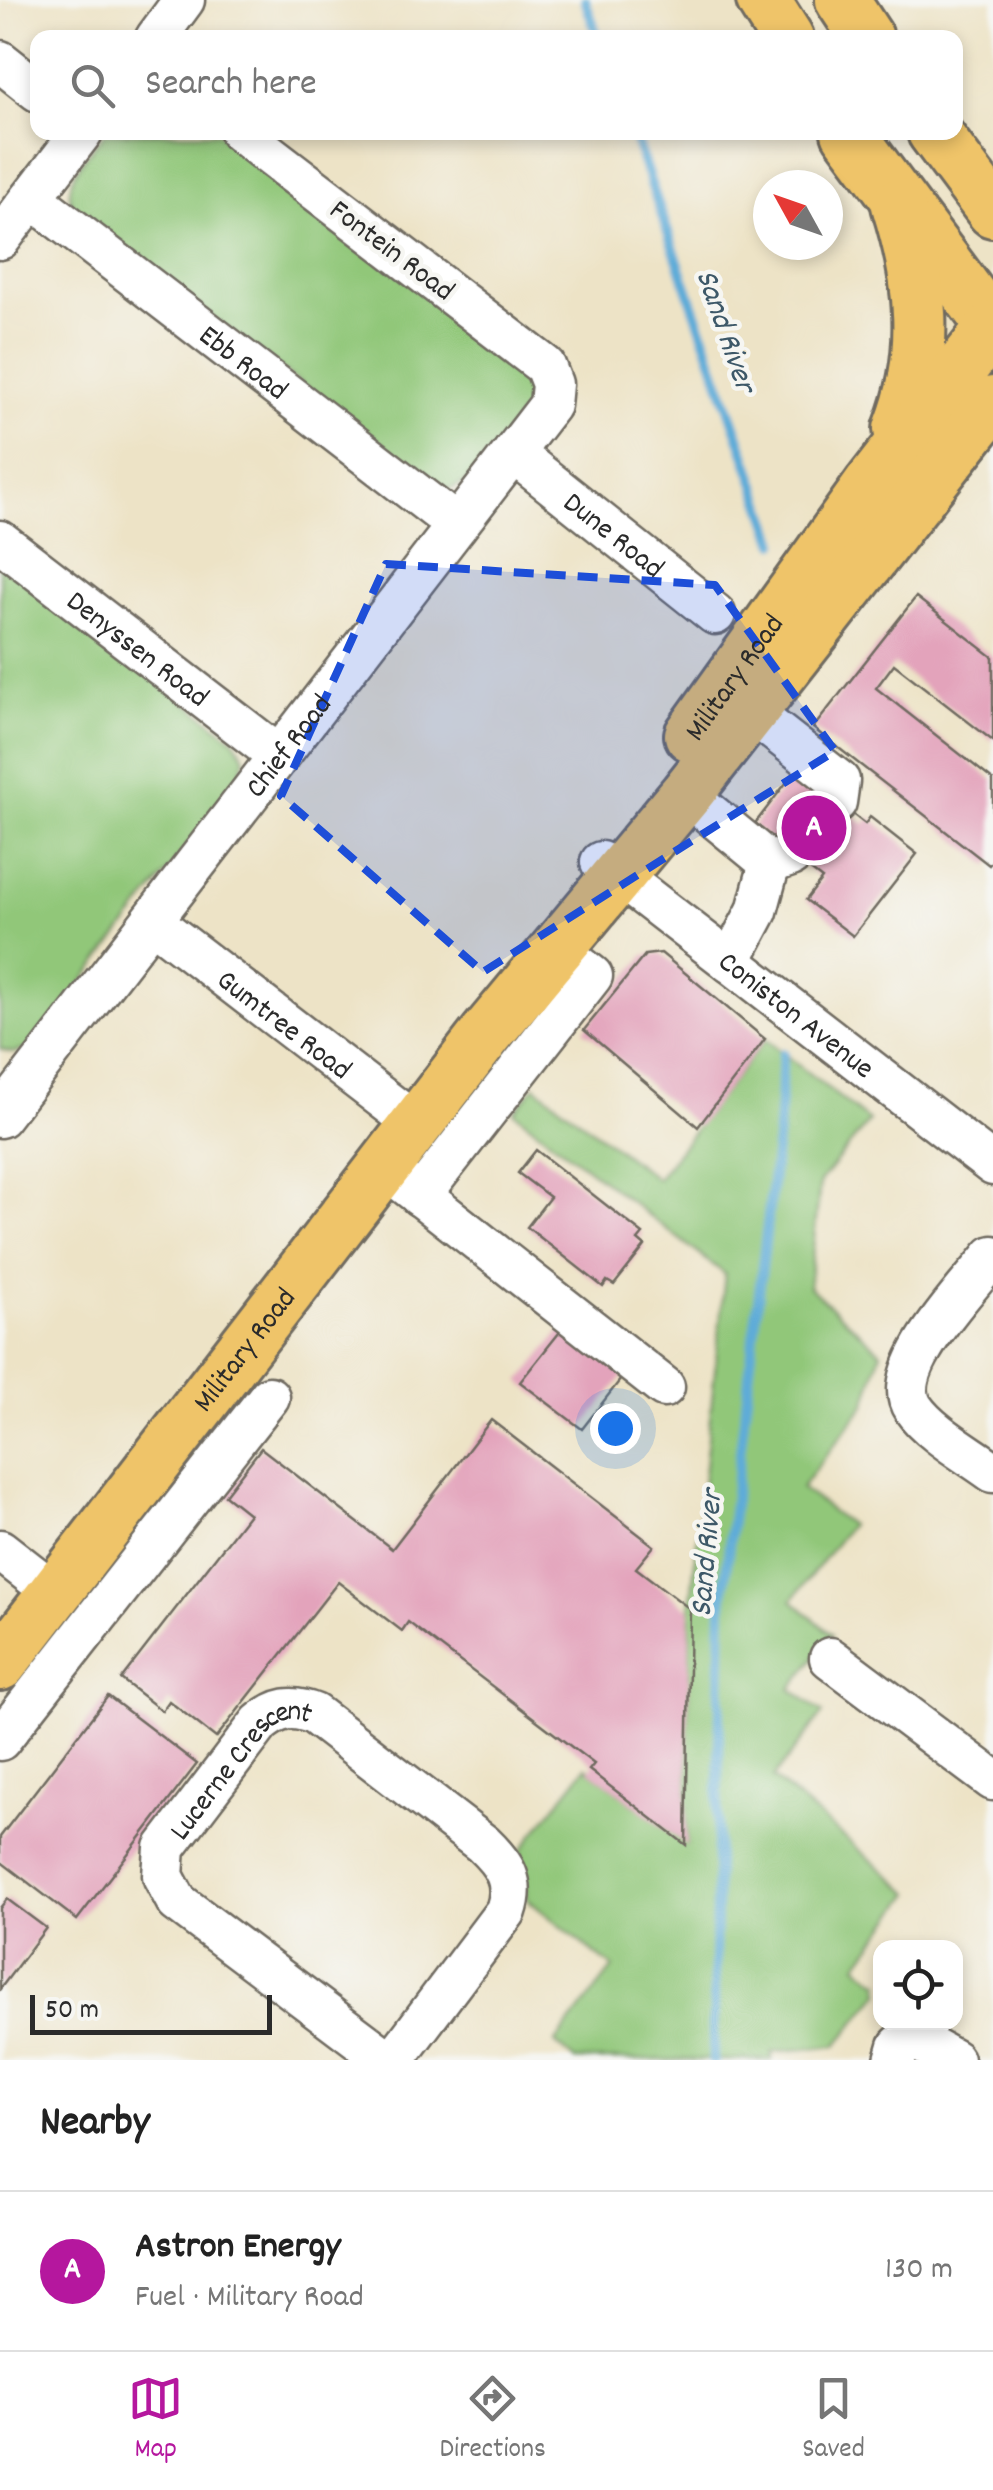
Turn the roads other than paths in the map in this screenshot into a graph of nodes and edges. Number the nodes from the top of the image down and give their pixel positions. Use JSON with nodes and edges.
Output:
{"nodes":[{"id":1,"x":184,"y":0,"type":"edge"},
{"id":2,"x":763,"y":0,"type":"edge"},
{"id":3,"x":842,"y":0,"type":"edge"},
{"id":4,"x":162,"y":30,"type":"edge"},
{"id":5,"x":782,"y":30,"type":"edge"},
{"id":6,"x":862,"y":30,"type":"edge"},
{"id":7,"x":0,"y":62,"type":"edge"},
{"id":8,"x":30,"y":85,"type":"edge"},
{"id":9,"x":76,"y":140,"type":"edge"},
{"id":10,"x":250,"y":140,"type":"edge"},
{"id":11,"x":853,"y":140,"type":"edge"},
{"id":12,"x":943,"y":140,"type":"edge"},
{"id":13,"x":947,"y":140,"type":"edge"},
{"id":14,"x":993,"y":175,"type":"edge"},
{"id":15,"x":32,"y":198,"type":"junction"},
{"id":16,"x":898,"y":205,"type":"junction"},
{"id":17,"x":993,"y":211,"type":"edge"},
{"id":18,"x":0,"y":239,"type":"edge"},
{"id":19,"x":993,"y":327,"type":"edge"},
{"id":20,"x":545,"y":366,"type":"joint"},
{"id":21,"x":993,"y":403,"type":"edge"},
{"id":22,"x":513,"y":453,"type":"junction"},
{"id":23,"x":993,"y":462,"type":"edge"},
{"id":24,"x":893,"y":494,"type":"junction"},
{"id":25,"x":457,"y":525,"type":"junction"},
{"id":26,"x":0,"y":541,"type":"edge"},
{"id":27,"x":715,"y":614,"type":"dead end"},
{"id":28,"x":752,"y":712,"type":"junction"},
{"id":29,"x":278,"y":756,"type":"junction"},
{"id":30,"x":686,"y":794,"type":"junction"},
{"id":31,"x":836,"y":802,"type":"dead end"},
{"id":32,"x":610,"y":869,"type":"junction"},
{"id":33,"x":152,"y":921,"type":"junction"},
{"id":34,"x":559,"y":950,"type":"junction"},
{"id":35,"x":730,"y":962,"type":"junction"},
{"id":36,"x":487,"y":1033,"type":"junction"},
{"id":37,"x":8,"y":1091,"type":"edge"},
{"id":38,"x":416,"y":1124,"type":"junction"},
{"id":39,"x":981,"y":1143,"type":"edge"},
{"id":40,"x":402,"y":1181,"type":"junction"},
{"id":41,"x":993,"y":1256,"type":"edge"},
{"id":42,"x":664,"y":1386,"type":"dead end"},
{"id":43,"x":993,"y":1472,"type":"edge"},
{"id":44,"x":0,"y":1550,"type":"edge"},
{"id":45,"x":37,"y":1636,"type":"edge"},
{"id":46,"x":830,"y":1658,"type":"dead end"},
{"id":47,"x":0,"y":1740,"type":"edge"},
{"id":48,"x":993,"y":1780,"type":"edge"},
{"id":49,"x":390,"y":2060,"type":"edge"},
{"id":50,"x":895,"y":2060,"type":"edge"},
{"id":51,"x":953,"y":2060,"type":"edge"}],
"edges":[{"from":1,"to":4,"type":"street"},
{"from":2,"to":5,"type":"main road"},
{"from":3,"to":6,"type":"main road"},
{"from":7,"to":8,"type":"street"},
{"from":9,"to":15,"type":"street"},
{"from":10,"to":20,"type":"street","name":"Fontein Road"},
{"from":11,"to":16,"type":"main road"},
{"from":12,"to":17,"type":"main road"},
{"from":13,"to":14,"type":"main road"},
{"from":15,"to":18,"type":"street"},
{"from":15,"to":25,"type":"street","name":"Ebb Road"},
{"from":16,"to":19,"type":"main road"},
{"from":16,"to":24,"type":"main road"},
{"from":19,"to":24,"type":"main road","name":"Military Road"},
{"from":20,"to":22,"type":"street","name":"Chief Road"},
{"from":21,"to":24,"type":"main road","name":"Military Road"},
{"from":22,"to":25,"type":"street","name":"Chief Road"},
{"from":22,"to":27,"type":"street","name":"Dune Road"},
{"from":23,"to":24,"type":"main road"},
{"from":24,"to":28,"type":"main road","name":"Military Road"},
{"from":24,"to":32,"type":"main road","name":"Military Road"},
{"from":25,"to":29,"type":"street","name":"Chief Road"},
{"from":26,"to":29,"type":"street","name":"Denyssen Road"},
{"from":28,"to":30,"type":"main road","name":"Military Road"},
{"from":28,"to":31,"type":"street"},
{"from":29,"to":33,"type":"street","name":"Chief Road"},
{"from":30,"to":32,"type":"main road","name":"Military Road"},
{"from":30,"to":35,"type":"street"},
{"from":32,"to":34,"type":"main road","name":"Military Road"},
{"from":32,"to":35,"type":"street","name":"Coniston Avenue"},
{"from":32,"to":36,"type":"main road","name":"Military Road"},
{"from":33,"to":37,"type":"street","name":"Chief Road"},
{"from":33,"to":38,"type":"street","name":"Gumtree Road"},
{"from":34,"to":36,"type":"main road","name":"Military Road"},
{"from":34,"to":40,"type":"street"},
{"from":35,"to":39,"type":"street","name":"Coniston Avenue"},
{"from":36,"to":38,"type":"main road","name":"Military Road"},
{"from":38,"to":40,"type":"main road","name":"Military Road"},
{"from":40,"to":42,"type":"street"},
{"from":40,"to":45,"type":"main road","name":"Military Road"},
{"from":41,"to":43,"type":"street"},
{"from":44,"to":45,"type":"street"},
{"from":45,"to":47,"type":"street"},
{"from":46,"to":48,"type":"street"},
{"from":49,"to":49,"type":"street","name":"Lucerne Crescent"},
{"from":50,"to":51,"type":"street"}]}
